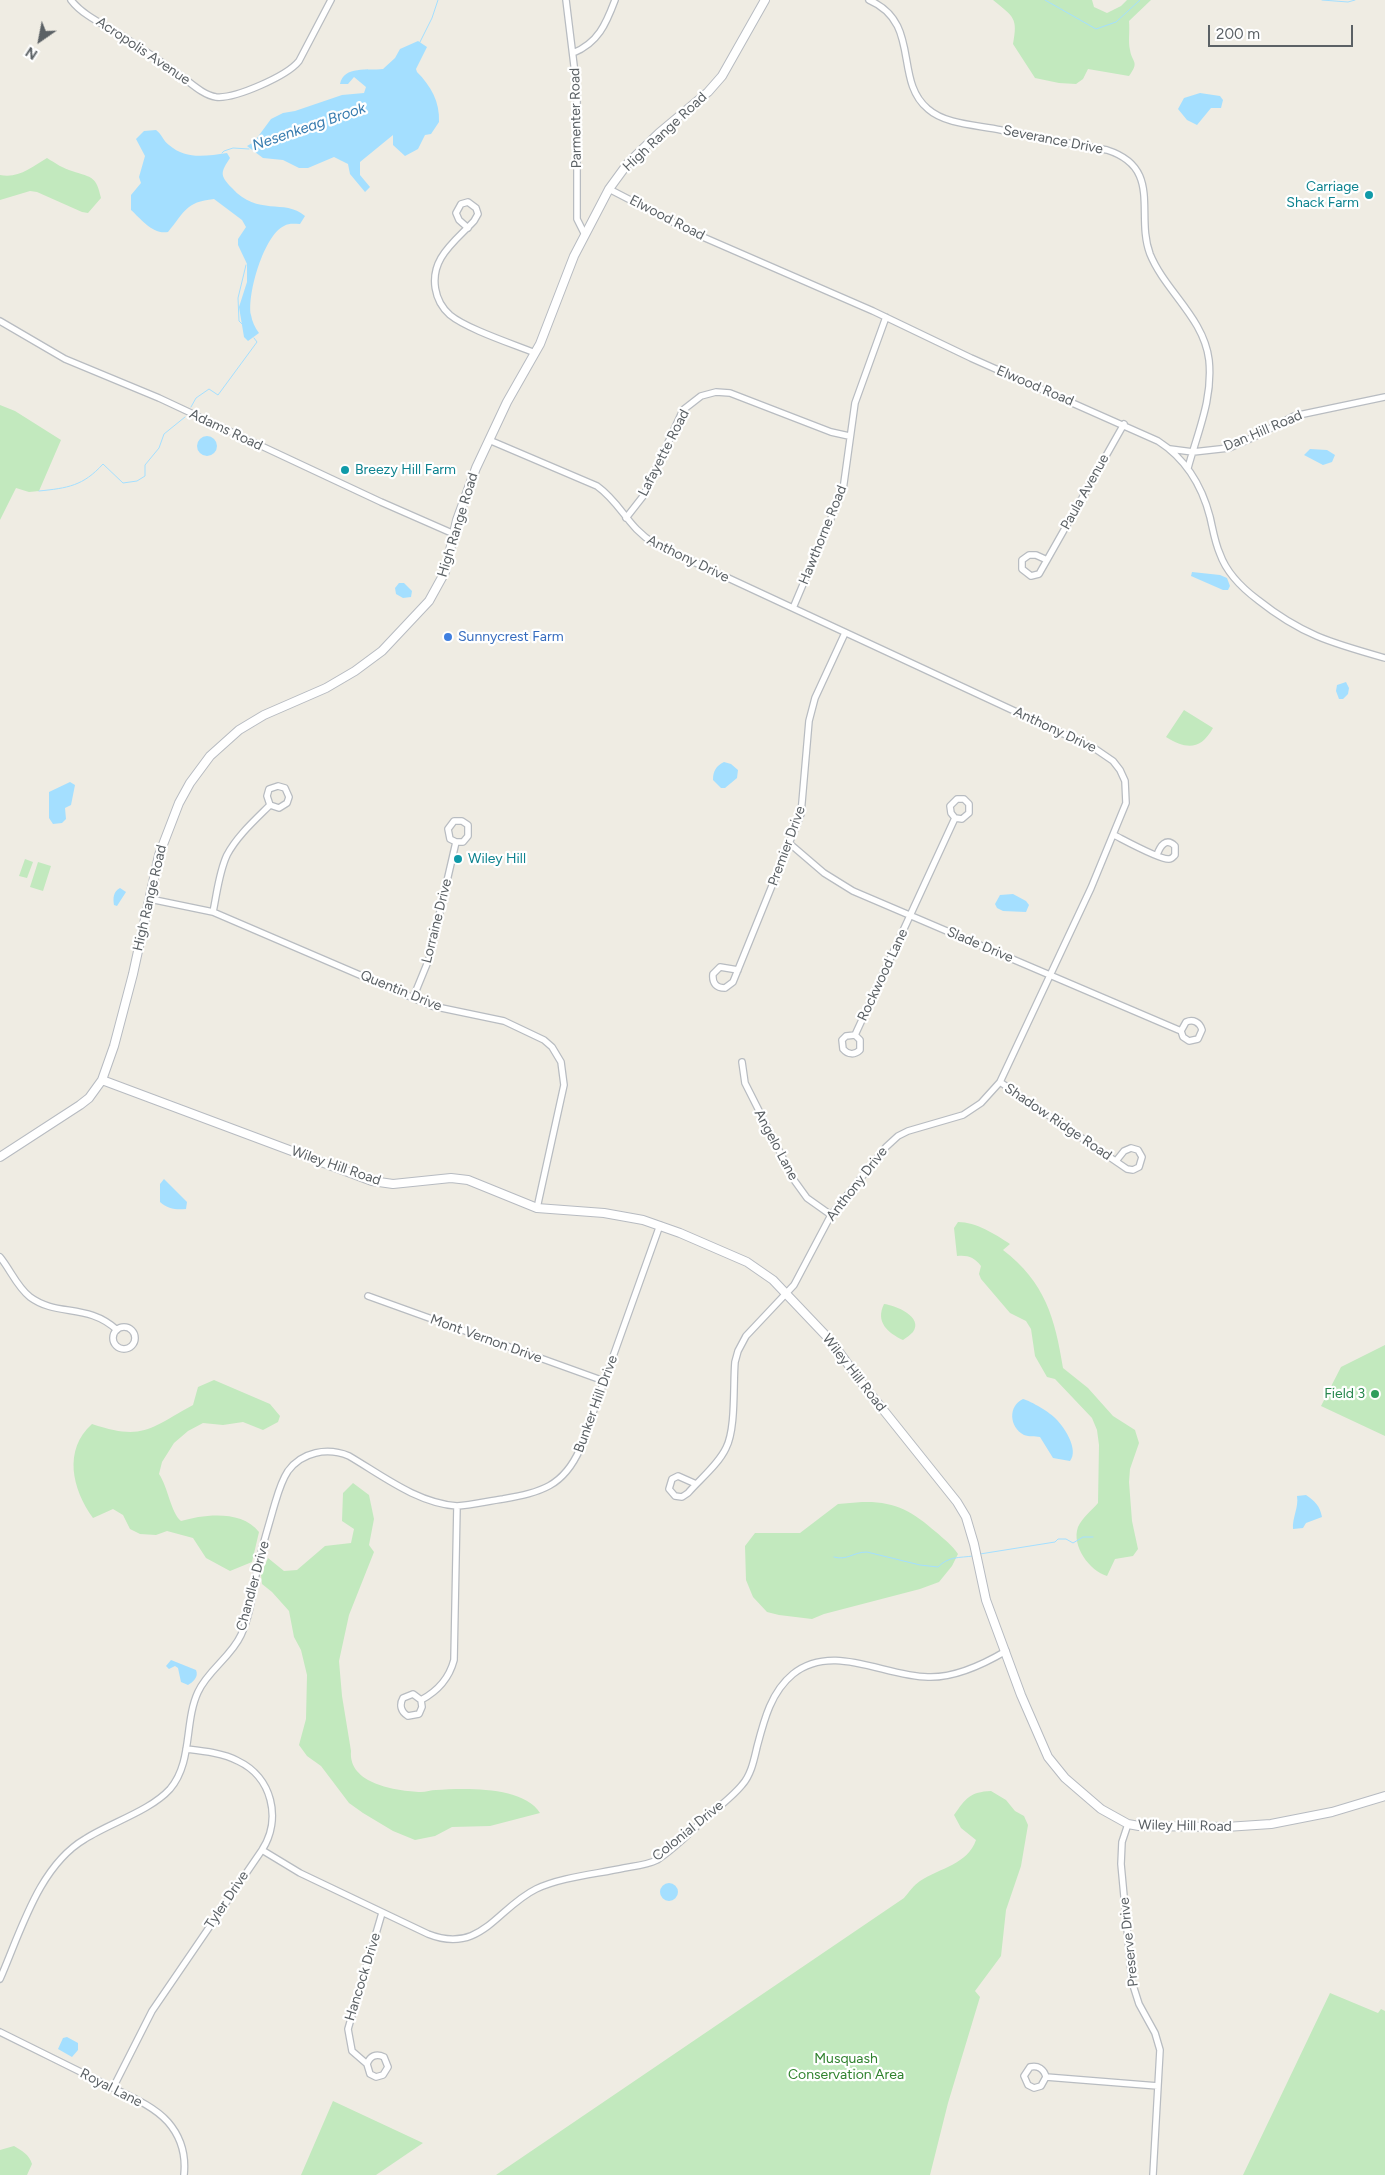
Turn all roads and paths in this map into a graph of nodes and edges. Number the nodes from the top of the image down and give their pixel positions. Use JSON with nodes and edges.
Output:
{"nodes":[{"id":1,"x":71,"y":0,"type":"edge"},
{"id":2,"x":331,"y":0,"type":"edge"},
{"id":3,"x":566,"y":0,"type":"edge"},
{"id":4,"x":615,"y":0,"type":"edge"},
{"id":5,"x":765,"y":0,"type":"edge"},
{"id":6,"x":869,"y":0,"type":"edge"},
{"id":7,"x":573,"y":53,"type":"junction"},
{"id":8,"x":609,"y":189,"type":"junction"},
{"id":9,"x":468,"y":228,"type":"junction"},
{"id":10,"x":585,"y":235,"type":"junction"},
{"id":11,"x":886,"y":317,"type":"junction"},
{"id":12,"x":0,"y":321,"type":"edge"},
{"id":13,"x":535,"y":353,"type":"junction"},
{"id":14,"x":1385,"y":397,"type":"edge"},
{"id":15,"x":1124,"y":424,"type":"junction"},
{"id":16,"x":849,"y":436,"type":"junction"},
{"id":17,"x":489,"y":440,"type":"junction"},
{"id":18,"x":1170,"y":449,"type":"junction"},
{"id":19,"x":1192,"y":452,"type":"junction"},
{"id":20,"x":1188,"y":468,"type":"junction"},
{"id":21,"x":626,"y":518,"type":"junction"},
{"id":22,"x":454,"y":534,"type":"junction"},
{"id":23,"x":1047,"y":560,"type":"junction"},
{"id":24,"x":793,"y":608,"type":"junction"},
{"id":25,"x":845,"y":633,"type":"junction"},
{"id":26,"x":1385,"y":658,"type":"edge"},
{"id":27,"x":270,"y":805,"type":"dead end"},
{"id":28,"x":956,"y":818,"type":"dead end"},
{"id":29,"x":1114,"y":836,"type":"junction"},
{"id":30,"x":456,"y":842,"type":"dead end"},
{"id":31,"x":789,"y":843,"type":"junction"},
{"id":32,"x":1156,"y":855,"type":"dead end"},
{"id":33,"x":150,"y":898,"type":"junction"},
{"id":34,"x":213,"y":912,"type":"junction"},
{"id":35,"x":910,"y":915,"type":"junction"},
{"id":36,"x":738,"y":970,"type":"junction"},
{"id":37,"x":1050,"y":975,"type":"junction"},
{"id":38,"x":414,"y":998,"type":"junction"},
{"id":39,"x":1181,"y":1031,"type":"dead end"},
{"id":40,"x":855,"y":1035,"type":"dead end"},
{"id":41,"x":742,"y":1062,"type":"dead end"},
{"id":42,"x":102,"y":1080,"type":"junction"},
{"id":43,"x":1000,"y":1082,"type":"junction"},
{"id":44,"x":0,"y":1157,"type":"edge"},
{"id":45,"x":1116,"y":1161,"type":"junction"},
{"id":46,"x":537,"y":1208,"type":"junction"},
{"id":47,"x":831,"y":1215,"type":"junction"},
{"id":48,"x":660,"y":1225,"type":"junction"},
{"id":49,"x":0,"y":1256,"type":"edge"},
{"id":50,"x":787,"y":1294,"type":"junction"},
{"id":51,"x":368,"y":1296,"type":"dead end"},
{"id":52,"x":117,"y":1330,"type":"dead end"},
{"id":53,"x":604,"y":1381,"type":"junction"},
{"id":54,"x":696,"y":1484,"type":"junction"},
{"id":55,"x":457,"y":1506,"type":"junction"},
{"id":56,"x":1006,"y":1651,"type":"junction"},
{"id":57,"x":421,"y":1700,"type":"dead end"},
{"id":58,"x":186,"y":1749,"type":"junction"},
{"id":59,"x":1385,"y":1796,"type":"edge"},
{"id":60,"x":1128,"y":1824,"type":"junction"},
{"id":61,"x":262,"y":1850,"type":"junction"},
{"id":62,"x":382,"y":1913,"type":"junction"},
{"id":63,"x":0,"y":1978,"type":"edge"},
{"id":64,"x":0,"y":2032,"type":"edge"},
{"id":65,"x":367,"y":2064,"type":"dead end"},
{"id":66,"x":1046,"y":2077,"type":"dead end"},
{"id":67,"x":1158,"y":2086,"type":"junction"},
{"id":68,"x":113,"y":2088,"type":"junction"},
{"id":69,"x":184,"y":2175,"type":"edge"},
{"id":70,"x":1153,"y":2175,"type":"edge"}],
"edges":[{"from":1,"to":2,"type":"street","name":"Acropolis Avenue"},
{"from":3,"to":7,"type":"street","name":"Parmenter Road"},
{"from":4,"to":7,"type":"street"},
{"from":5,"to":8,"type":"street","name":"High Range Road"},
{"from":6,"to":19,"type":"street","name":"Severance Drive"},
{"from":7,"to":10,"type":"street","name":"Parmenter Road"},
{"from":8,"to":10,"type":"street","name":"High Range Road"},
{"from":8,"to":11,"type":"street","name":"Elwood Road"},
{"from":9,"to":9,"type":"street"},
{"from":9,"to":13,"type":"street"},
{"from":10,"to":13,"type":"street","name":"High Range Road"},
{"from":11,"to":15,"type":"street","name":"Elwood Road"},
{"from":11,"to":16,"type":"street","name":"Hawthorne Road"},
{"from":12,"to":22,"type":"street","name":"Adams Road"},
{"from":13,"to":17,"type":"street","name":"High Range Road"},
{"from":14,"to":19,"type":"street","name":"Dan Hill Road"},
{"from":15,"to":18,"type":"street","name":"Elwood Road"},
{"from":15,"to":23,"type":"street","name":"Paula Avenue"},
{"from":16,"to":21,"type":"street","name":"Lafayette Road"},
{"from":16,"to":24,"type":"street","name":"Hawthorne Road"},
{"from":17,"to":21,"type":"street","name":"Anthony Drive"},
{"from":17,"to":22,"type":"street","name":"High Range Road"},
{"from":18,"to":19,"type":"street","name":"Dan Hill Road"},
{"from":18,"to":20,"type":"street","name":"Elwood Road"},
{"from":19,"to":20,"type":"street","name":"Severance Drive"},
{"from":20,"to":26,"type":"street","name":"Elwood Road"},
{"from":21,"to":24,"type":"street","name":"Anthony Drive"},
{"from":22,"to":33,"type":"street","name":"High Range Road"},
{"from":23,"to":23,"type":"street","name":"Paula Avenue"},
{"from":24,"to":25,"type":"street","name":"Anthony Drive"},
{"from":25,"to":29,"type":"street","name":"Anthony Drive"},
{"from":25,"to":31,"type":"street","name":"Premier Drive"},
{"from":27,"to":34,"type":"street"},
{"from":28,"to":35,"type":"street","name":"Rockwood Lane"},
{"from":29,"to":32,"type":"street"},
{"from":29,"to":37,"type":"street","name":"Anthony Drive"},
{"from":30,"to":38,"type":"street","name":"Lorraine Drive"},
{"from":31,"to":35,"type":"street","name":"Slade Drive"},
{"from":31,"to":36,"type":"street","name":"Premier Drive"},
{"from":33,"to":34,"type":"street","name":"Quentin Drive"},
{"from":33,"to":42,"type":"street","name":"High Range Road"},
{"from":34,"to":38,"type":"street","name":"Quentin Drive"},
{"from":35,"to":37,"type":"street","name":"Slade Drive"},
{"from":35,"to":40,"type":"street","name":"Rockwood Lane"},
{"from":36,"to":36,"type":"street","name":"Premier Drive"},
{"from":37,"to":39,"type":"street","name":"Slade Drive"},
{"from":37,"to":43,"type":"street","name":"Anthony Drive"},
{"from":38,"to":46,"type":"street","name":"Quentin Drive"},
{"from":41,"to":47,"type":"street","name":"Angelo Lane"},
{"from":42,"to":44,"type":"street","name":"High Range Road"},
{"from":42,"to":46,"type":"street","name":"Wiley Hill Road"},
{"from":43,"to":45,"type":"street","name":"Shadow Ridge Road"},
{"from":43,"to":47,"type":"street","name":"Anthony Drive"},
{"from":45,"to":45,"type":"street","name":"Shadow Ridge Road"},
{"from":46,"to":48,"type":"street","name":"Wiley Hill Road"},
{"from":47,"to":50,"type":"street","name":"Anthony Drive"},
{"from":48,"to":50,"type":"street","name":"Wiley Hill Road"},
{"from":48,"to":53,"type":"street","name":"Bunker Hill Drive"},
{"from":49,"to":52,"type":"street"},
{"from":50,"to":54,"type":"street","name":"Anthony Drive"},
{"from":50,"to":56,"type":"street","name":"Wiley Hill Road"},
{"from":51,"to":53,"type":"street","name":"Mont Vernon Drive"},
{"from":53,"to":55,"type":"street","name":"Bunker Hill Drive"},
{"from":54,"to":54,"type":"street","name":"Anthony Drive"},
{"from":55,"to":57,"type":"street"},
{"from":55,"to":58,"type":"street","name":"Chandler Drive"},
{"from":56,"to":60,"type":"street","name":"Wiley Hill Road"},
{"from":56,"to":62,"type":"street","name":"Colonial Drive"},
{"from":58,"to":61,"type":"street","name":"Tyler Drive"},
{"from":58,"to":63,"type":"street","name":"Chandler Drive"},
{"from":59,"to":60,"type":"street","name":"Wiley Hill Road"},
{"from":60,"to":67,"type":"street","name":"Preserve Drive"},
{"from":61,"to":62,"type":"street","name":"Colonial Drive"},
{"from":61,"to":68,"type":"street","name":"Tyler Drive"},
{"from":62,"to":65,"type":"street","name":"Hancock Drive"},
{"from":64,"to":68,"type":"street","name":"Royal Lane"},
{"from":66,"to":67,"type":"street"},
{"from":67,"to":70,"type":"street","name":"Preserve Drive"},
{"from":68,"to":69,"type":"street","name":"Royal Lane"}]}
